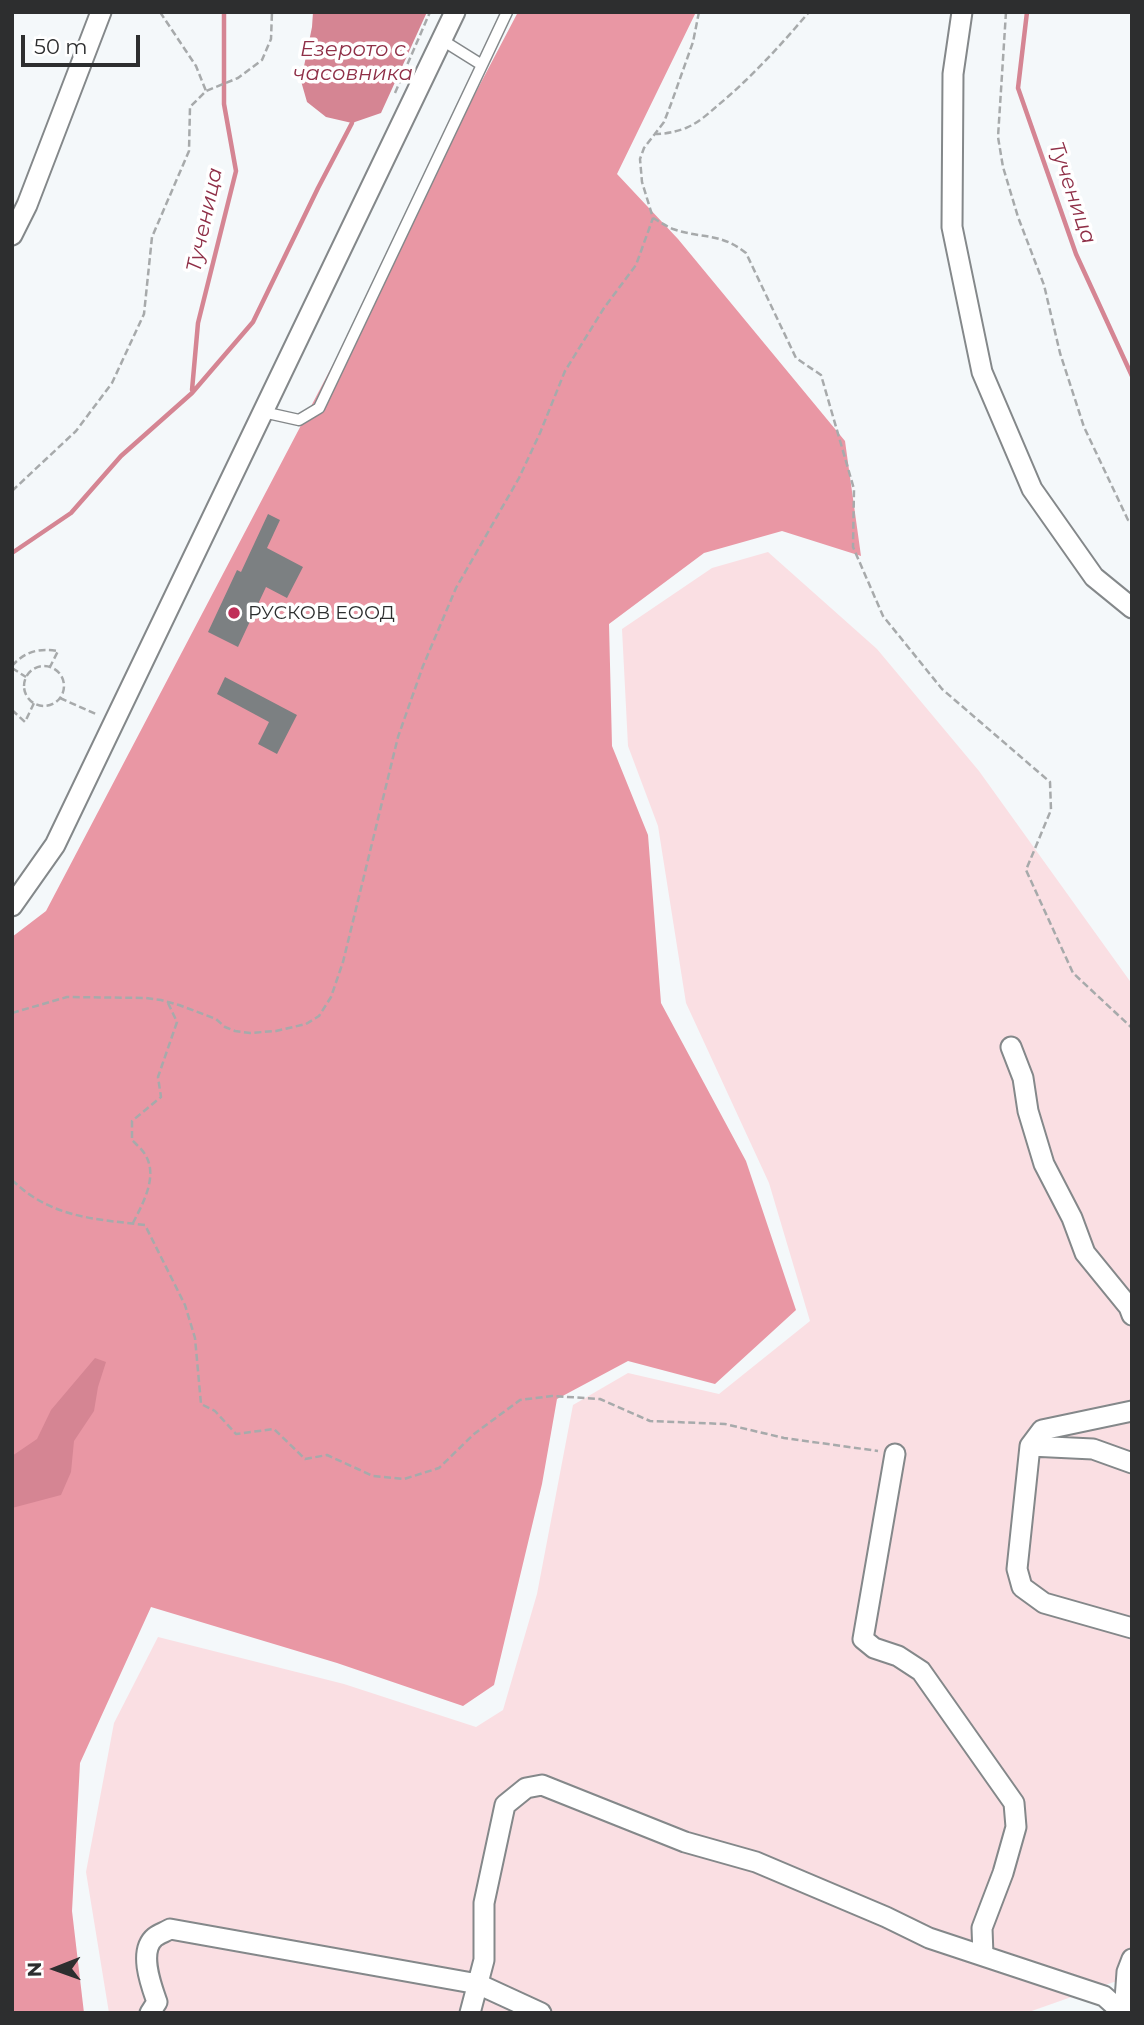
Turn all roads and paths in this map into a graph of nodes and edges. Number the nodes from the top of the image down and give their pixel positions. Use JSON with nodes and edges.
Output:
{"nodes":[{"id":1,"x":101,"y":12,"type":"edge"},
{"id":2,"x":160,"y":12,"type":"edge"},
{"id":3,"x":272,"y":12,"type":"edge"},
{"id":4,"x":430,"y":12,"type":"edge"},
{"id":5,"x":456,"y":12,"type":"edge"},
{"id":6,"x":507,"y":12,"type":"edge"},
{"id":7,"x":699,"y":12,"type":"edge"},
{"id":8,"x":809,"y":12,"type":"edge"},
{"id":9,"x":962,"y":12,"type":"edge"},
{"id":10,"x":1006,"y":12,"type":"edge"},
{"id":11,"x":442,"y":40,"type":"junction"},
{"id":12,"x":482,"y":65,"type":"junction"},
{"id":13,"x":206,"y":91,"type":"junction"},
{"id":14,"x":392,"y":99,"type":"dead end"},
{"id":15,"x":654,"y":134,"type":"junction"},
{"id":16,"x":653,"y":218,"type":"junction"},
{"id":17,"x":12,"y":235,"type":"edge"},
{"id":18,"x":263,"y":412,"type":"junction"},
{"id":19,"x":12,"y":491,"type":"edge"},
{"id":20,"x":1131,"y":521,"type":"edge"},
{"id":21,"x":1132,"y":608,"type":"edge"},
{"id":22,"x":12,"y":667,"type":"edge"},
{"id":23,"x":50,"y":667,"type":"junction"},
{"id":24,"x":26,"y":677,"type":"junction"},
{"id":25,"x":60,"y":698,"type":"junction"},
{"id":26,"x":34,"y":703,"type":"junction"},
{"id":27,"x":12,"y":710,"type":"edge"},
{"id":28,"x":96,"y":715,"type":"dead end"},
{"id":29,"x":12,"y":906,"type":"edge"},
{"id":30,"x":167,"y":1001,"type":"junction"},
{"id":31,"x":12,"y":1013,"type":"edge"},
{"id":32,"x":1132,"y":1028,"type":"edge"},
{"id":33,"x":1011,"y":1047,"type":"dead end"},
{"id":34,"x":12,"y":1180,"type":"edge"},
{"id":35,"x":133,"y":1223,"type":"junction"},
{"id":36,"x":1132,"y":1315,"type":"edge"},
{"id":37,"x":1132,"y":1411,"type":"edge"},
{"id":38,"x":1030,"y":1446,"type":"junction"},
{"id":39,"x":895,"y":1454,"type":"joint"},
{"id":40,"x":1132,"y":1463,"type":"edge"},
{"id":41,"x":1132,"y":1628,"type":"edge"},
{"id":42,"x":983,"y":1955,"type":"junction"},
{"id":43,"x":1132,"y":1959,"type":"edge"},
{"id":44,"x":478,"y":1983,"type":"junction"},
{"id":45,"x":1126,"y":2012,"type":"edge"},
{"id":46,"x":150,"y":2013,"type":"edge"},
{"id":47,"x":470,"y":2013,"type":"edge"},
{"id":48,"x":541,"y":2013,"type":"edge"}],
"edges":[{"from":1,"to":17,"type":"street"},
{"from":2,"to":13,"type":"path"},
{"from":3,"to":13,"type":"path"},
{"from":4,"to":14,"type":"path"},
{"from":5,"to":11,"type":"street"},
{"from":6,"to":12,"type":"lane"},
{"from":7,"to":15,"type":"path"},
{"from":8,"to":15,"type":"path"},
{"from":9,"to":21,"type":"street"},
{"from":10,"to":20,"type":"path"},
{"from":11,"to":12,"type":"lane"},
{"from":11,"to":18,"type":"street"},
{"from":12,"to":18,"type":"lane"},
{"from":13,"to":19,"type":"path"},
{"from":15,"to":16,"type":"path"},
{"from":16,"to":30,"type":"path"},
{"from":16,"to":32,"type":"path"},
{"from":18,"to":29,"type":"street"},
{"from":22,"to":23,"type":"path"},
{"from":22,"to":24,"type":"path"},
{"from":23,"to":24,"type":"path"},
{"from":23,"to":25,"type":"path"},
{"from":24,"to":26,"type":"path"},
{"from":25,"to":26,"type":"path"},
{"from":25,"to":28,"type":"path"},
{"from":26,"to":27,"type":"path"},
{"from":30,"to":31,"type":"path"},
{"from":30,"to":35,"type":"path"},
{"from":33,"to":36,"type":"street"},
{"from":34,"to":35,"type":"path"},
{"from":35,"to":39,"type":"path"},
{"from":37,"to":38,"type":"street"},
{"from":38,"to":40,"type":"street"},
{"from":38,"to":41,"type":"street"},
{"from":39,"to":42,"type":"street"},
{"from":42,"to":44,"type":"street"},
{"from":42,"to":45,"type":"street"},
{"from":43,"to":45,"type":"street"},
{"from":44,"to":46,"type":"street"},
{"from":44,"to":47,"type":"street"},
{"from":44,"to":48,"type":"street"}]}
